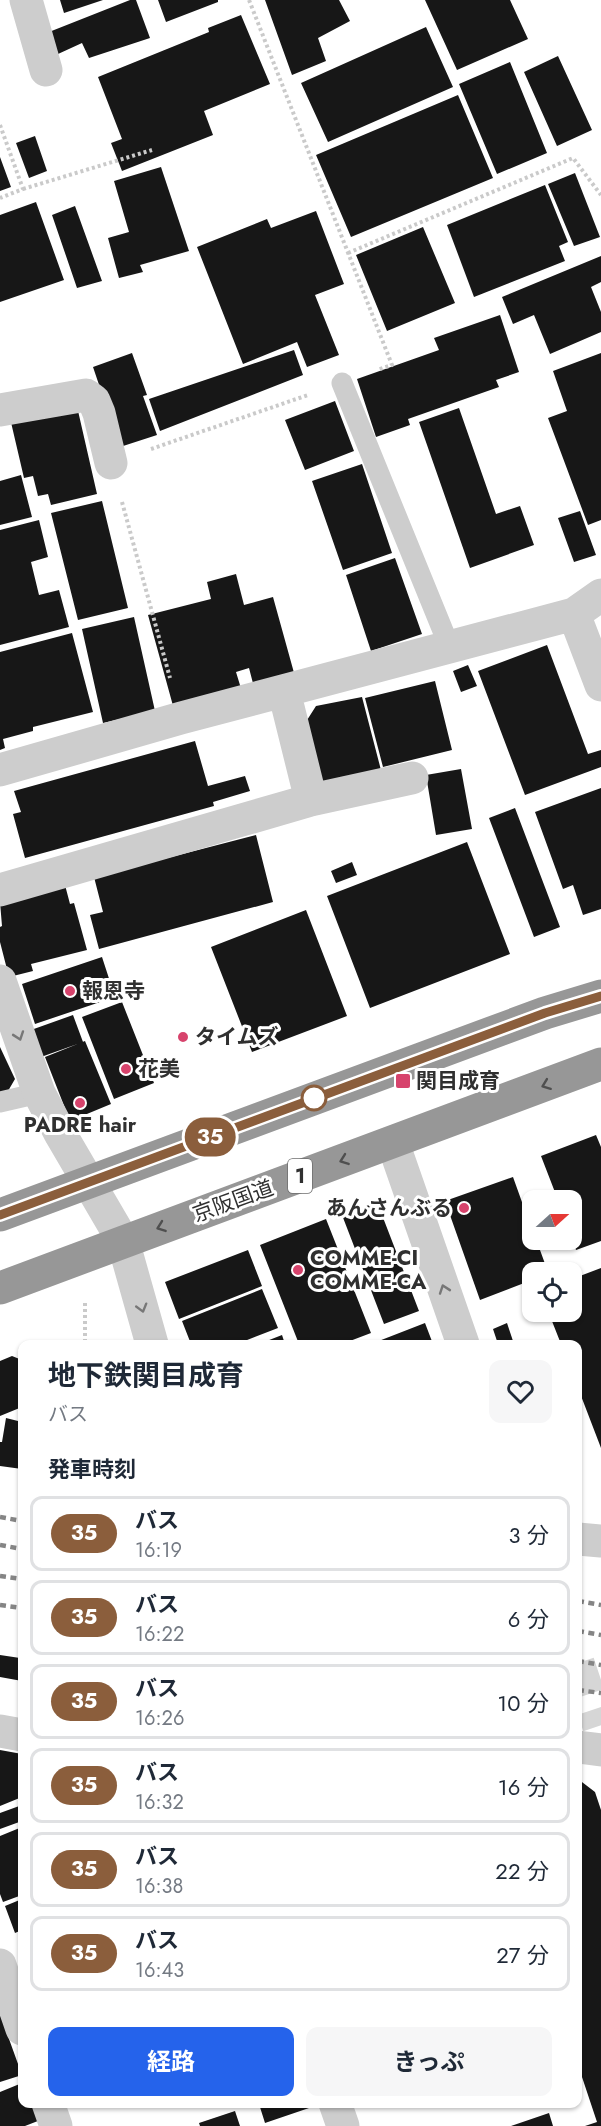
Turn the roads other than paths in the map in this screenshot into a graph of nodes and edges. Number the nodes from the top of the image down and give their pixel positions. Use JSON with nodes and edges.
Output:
{"nodes":[{"id":1,"x":26,"y":0,"type":"edge"},
{"id":2,"x":46,"y":70,"type":"dead end"},
{"id":3,"x":342,"y":383,"type":"road end"},
{"id":4,"x":0,"y":410,"type":"edge"},
{"id":5,"x":111,"y":463,"type":"road end"},
{"id":6,"x":601,"y":595,"type":"edge"},
{"id":7,"x":574,"y":614,"type":"junction"},
{"id":8,"x":450,"y":648,"type":"junction"},
{"id":9,"x":601,"y":685,"type":"edge"},
{"id":10,"x":284,"y":691,"type":"junction"},
{"id":11,"x":0,"y":770,"type":"edge"},
{"id":12,"x":412,"y":778,"type":"dead end"},
{"id":13,"x":311,"y":800,"type":"junction"},
{"id":14,"x":0,"y":890,"type":"edge"},
{"id":15,"x":0,"y":981,"type":"edge"},
{"id":16,"x":601,"y":996,"type":"edge"},
{"id":17,"x":601,"y":1065,"type":"edge"},
{"id":18,"x":39,"y":1094,"type":"junction"},
{"id":19,"x":0,"y":1102,"type":"edge"},
{"id":20,"x":393,"y":1143,"type":"junction"},
{"id":21,"x":89,"y":1182,"type":"junction"},
{"id":22,"x":0,"y":1215,"type":"edge"},
{"id":23,"x":123,"y":1241,"type":"junction"},
{"id":24,"x":0,"y":1288,"type":"edge"},
{"id":25,"x":151,"y":1340,"type":"edge"},
{"id":26,"x":462,"y":1340,"type":"edge"},
{"id":27,"x":582,"y":1539,"type":"edge"},
{"id":28,"x":601,"y":1541,"type":"edge"},
{"id":29,"x":0,"y":1731,"type":"edge"},
{"id":30,"x":18,"y":1734,"type":"edge"},
{"id":31,"x":0,"y":1965,"type":"edge"},
{"id":32,"x":18,"y":2017,"type":"edge"},
{"id":33,"x":50,"y":2108,"type":"edge"},
{"id":34,"x":337,"y":2108,"type":"edge"},
{"id":35,"x":56,"y":2126,"type":"edge"},
{"id":36,"x":343,"y":2126,"type":"edge"}],
"edges":[{"from":1,"to":2,"type":"street"},
{"from":3,"to":8,"type":"lane"},
{"from":4,"to":5,"type":"street"},
{"from":6,"to":7,"type":"street"},
{"from":7,"to":8,"type":"street"},
{"from":7,"to":9,"type":"street"},
{"from":8,"to":10,"type":"street"},
{"from":10,"to":11,"type":"street"},
{"from":10,"to":13,"type":"street"},
{"from":12,"to":13,"type":"street"},
{"from":13,"to":14,"type":"street"},
{"from":15,"to":18,"type":"street","one_way":true},
{"from":16,"to":21,"type":"highway"},
{"from":17,"to":20,"type":"highway","name":"京阪国道","number":"1","one_way":true},
{"from":18,"to":19,"type":"lane"},
{"from":18,"to":21,"type":"street"},
{"from":20,"to":23,"type":"highway","name":"京阪国道","number":"1","one_way":true},
{"from":26,"to":20,"type":"street","one_way":true},
{"from":21,"to":22,"type":"highway"},
{"from":21,"to":23,"type":"street"},
{"from":23,"to":24,"type":"highway","name":"京阪国道","number":"1"},
{"from":23,"to":25,"type":"street","one_way":true},
{"from":27,"to":28,"type":"street"},
{"from":29,"to":30,"type":"street"},
{"from":31,"to":32,"type":"street"},
{"from":33,"to":35,"type":"street"},
{"from":34,"to":36,"type":"street"}]}
